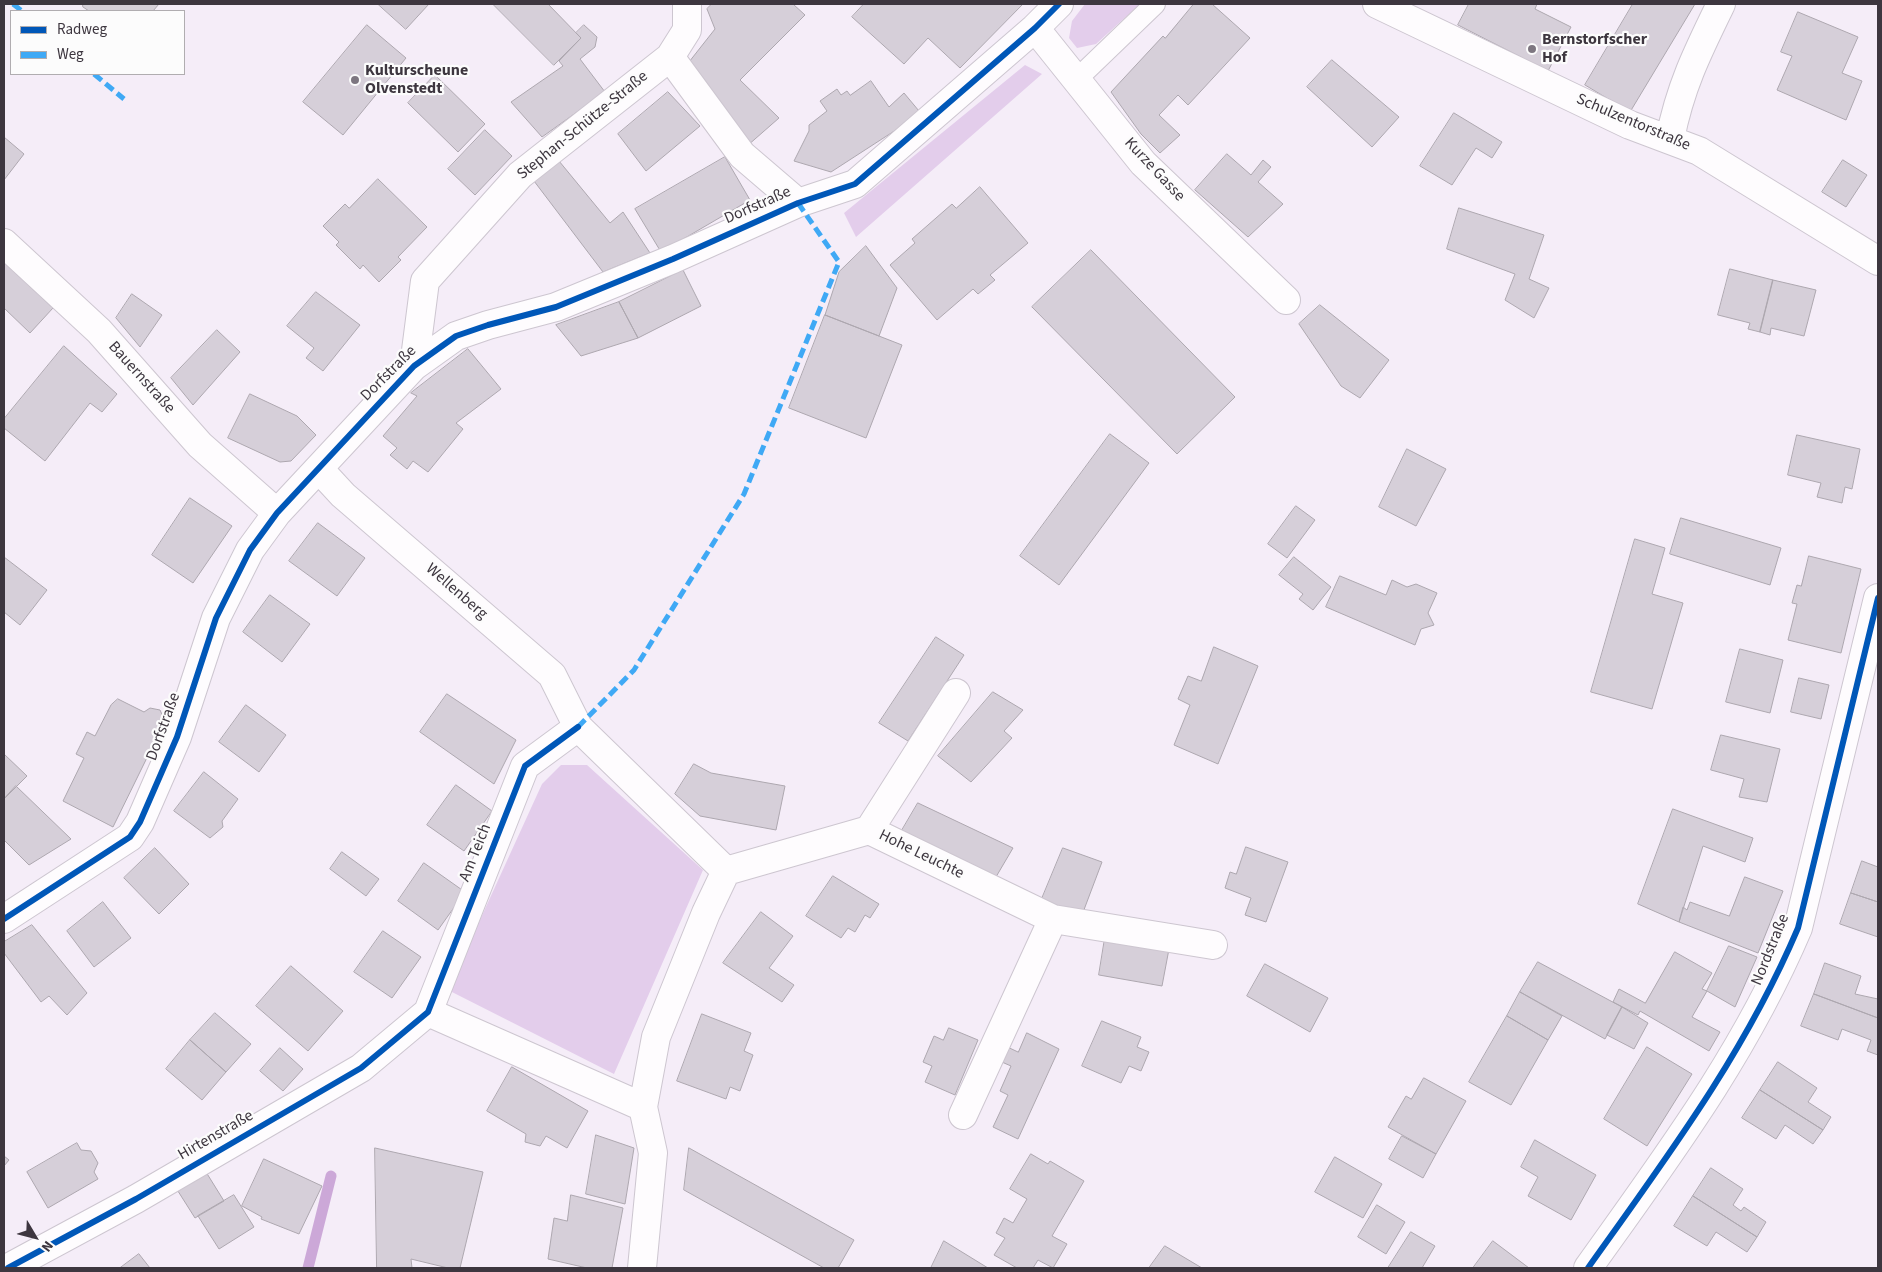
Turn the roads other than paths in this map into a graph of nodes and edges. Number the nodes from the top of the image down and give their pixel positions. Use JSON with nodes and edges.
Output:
{"nodes":[{"id":1,"x":687,"y":4,"type":"edge"},
{"id":2,"x":1059,"y":4,"type":"edge"},
{"id":3,"x":1155,"y":4,"type":"edge"},
{"id":4,"x":1377,"y":4,"type":"edge"},
{"id":5,"x":1721,"y":4,"type":"edge"},
{"id":6,"x":1035,"y":28,"type":"junction"},
{"id":7,"x":670,"y":57,"type":"junction"},
{"id":8,"x":1076,"y":80,"type":"junction"},
{"id":9,"x":1670,"y":139,"type":"junction"},
{"id":10,"x":798,"y":203,"type":"junction"},
{"id":11,"x":4,"y":243,"type":"edge"},
{"id":12,"x":1878,"y":261,"type":"edge"},
{"id":13,"x":1286,"y":300,"type":"dead end"},
{"id":14,"x":414,"y":366,"type":"junction"},
{"id":15,"x":319,"y":469,"type":"junction"},
{"id":16,"x":277,"y":513,"type":"junction"},
{"id":17,"x":1878,"y":598,"type":"edge"},
{"id":18,"x":956,"y":693,"type":"dead end"},
{"id":19,"x":578,"y":727,"type":"junction"},
{"id":20,"x":869,"y":830,"type":"junction"},
{"id":21,"x":726,"y":871,"type":"junction"},
{"id":22,"x":4,"y":919,"type":"edge"},
{"id":23,"x":1053,"y":919,"type":"junction"},
{"id":24,"x":1213,"y":945,"type":"dead end"},
{"id":25,"x":428,"y":1012,"type":"junction"},
{"id":26,"x":643,"y":1107,"type":"junction"},
{"id":27,"x":964,"y":1115,"type":"dead end"},
{"id":28,"x":8,"y":1268,"type":"edge"},
{"id":29,"x":642,"y":1268,"type":"edge"},
{"id":30,"x":1588,"y":1268,"type":"edge"}],
"edges":[{"from":1,"to":7,"type":"street","name":"Stephan-Schütze-Straße"},
{"from":2,"to":6,"type":"street","name":"Dorfstraße"},
{"from":3,"to":8,"type":"lane"},
{"from":4,"to":9,"type":"street","name":"Schulzentorstraße"},
{"from":5,"to":9,"type":"street"},
{"from":6,"to":8,"type":"street","name":"Kurze Gasse"},
{"from":6,"to":10,"type":"street","name":"Dorfstraße"},
{"from":7,"to":10,"type":"street"},
{"from":7,"to":14,"type":"street","name":"Stephan-Schütze-Straße"},
{"from":8,"to":13,"type":"street","name":"Kurze Gasse"},
{"from":9,"to":12,"type":"street","name":"Schulzentorstraße"},
{"from":10,"to":14,"type":"street","name":"Dorfstraße"},
{"from":11,"to":16,"type":"street","name":"Bauernstraße"},
{"from":14,"to":15,"type":"street","name":"Dorfstraße"},
{"from":15,"to":16,"type":"street","name":"Dorfstraße"},
{"from":15,"to":19,"type":"street","name":"Wellenberg"},
{"from":16,"to":22,"type":"street","name":"Dorfstraße"},
{"from":17,"to":30,"type":"street","name":"Nordstraße"},
{"from":18,"to":20,"type":"street"},
{"from":19,"to":21,"type":"street"},
{"from":19,"to":25,"type":"street","name":"Am Teich"},
{"from":20,"to":21,"type":"street","name":"Hohe Leuchte"},
{"from":20,"to":23,"type":"street","name":"Hohe Leuchte"},
{"from":21,"to":26,"type":"street"},
{"from":23,"to":24,"type":"street","name":"Hohe Leuchte"},
{"from":23,"to":27,"type":"street"},
{"from":25,"to":26,"type":"street"},
{"from":25,"to":28,"type":"street","name":"Hirtenstraße"},
{"from":26,"to":29,"type":"street"}]}
